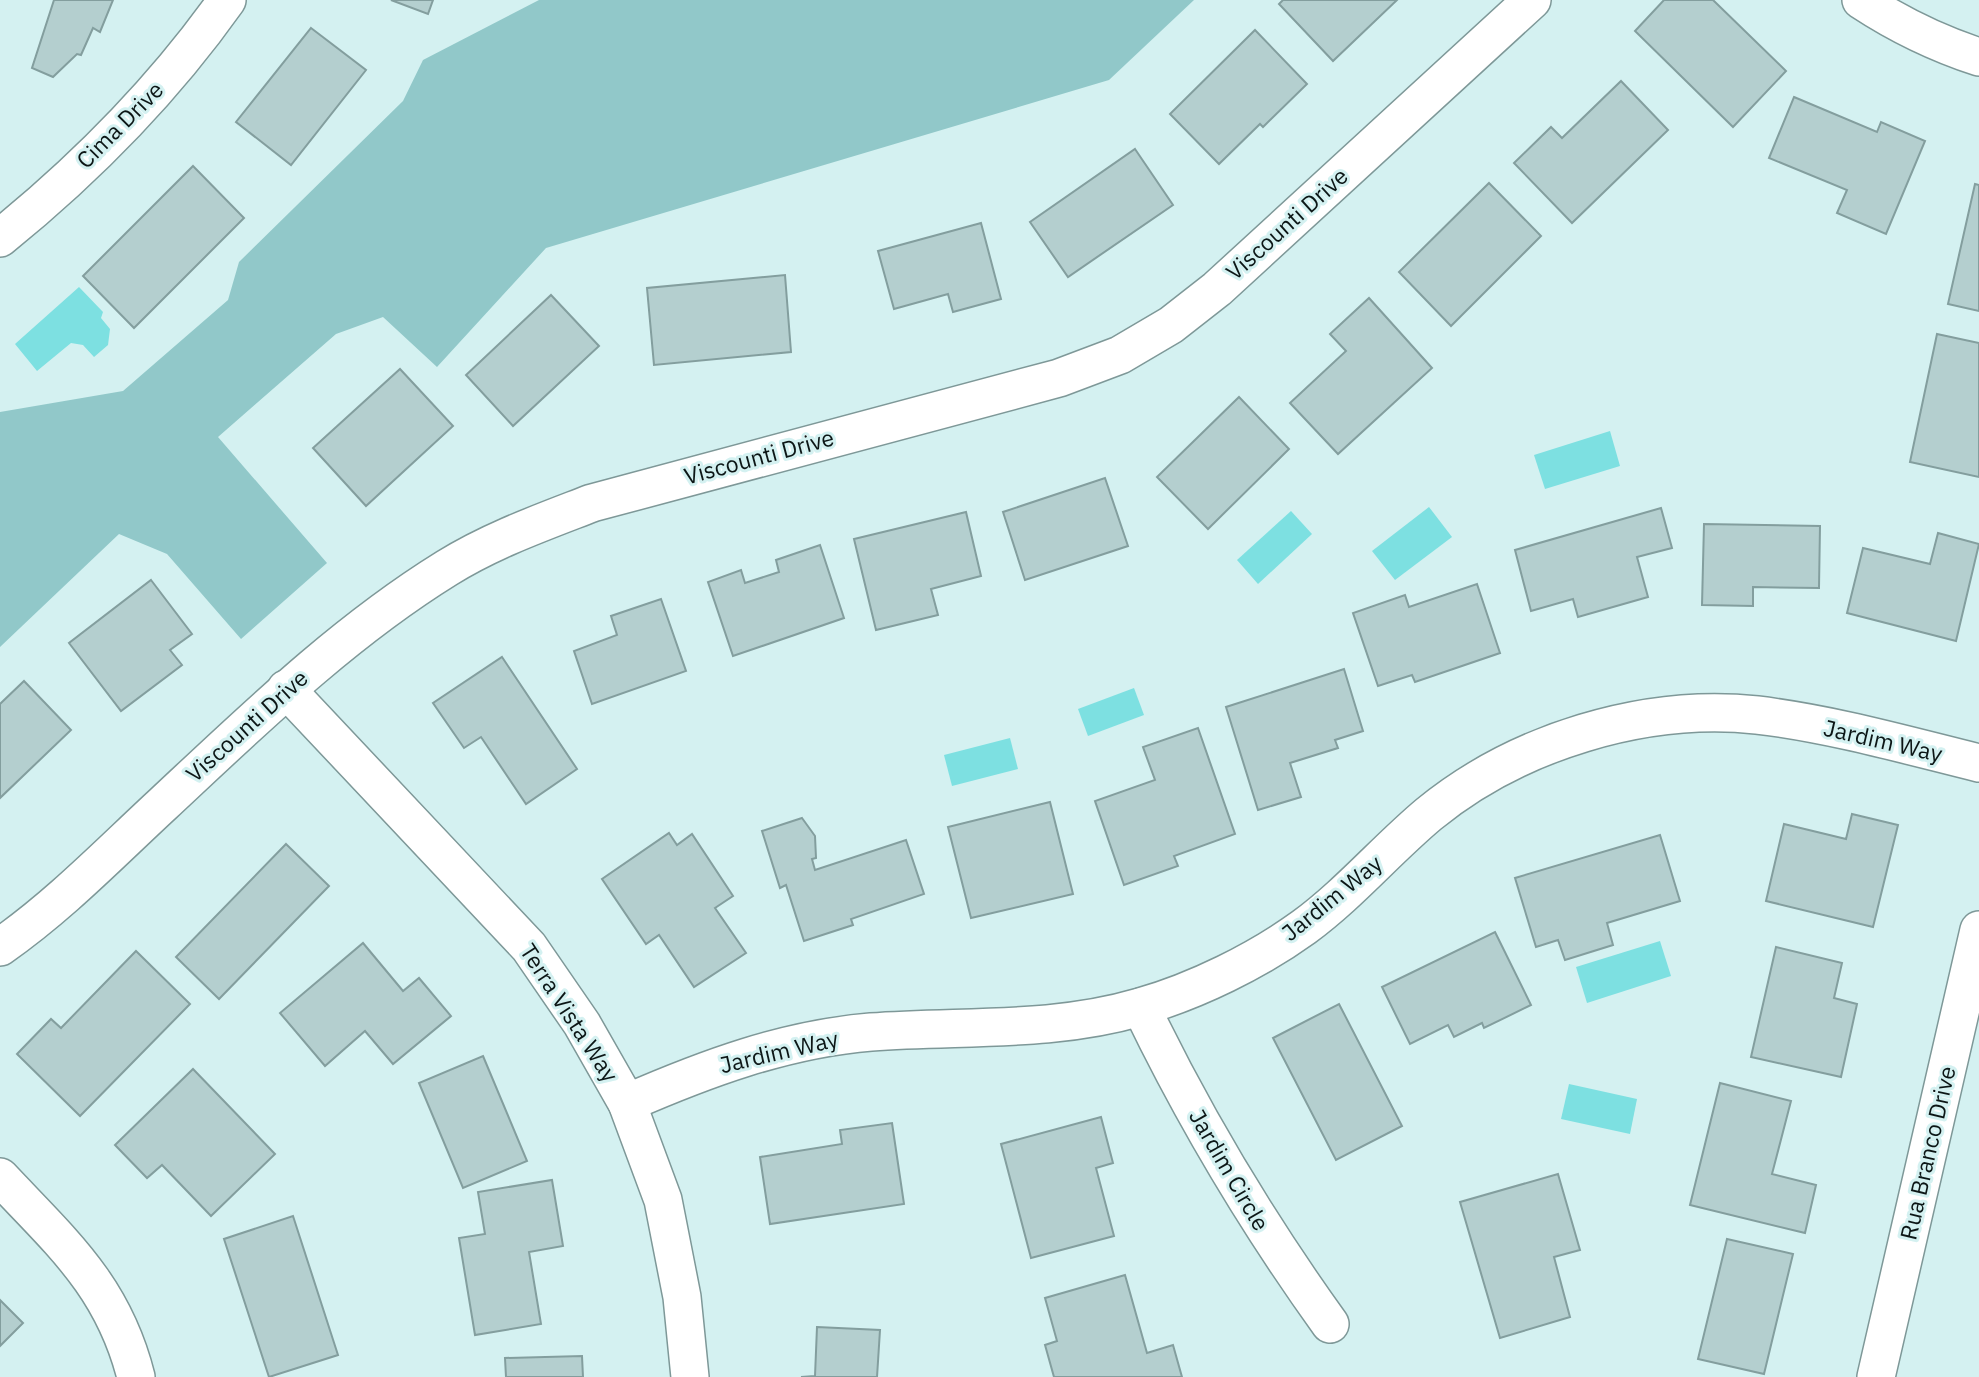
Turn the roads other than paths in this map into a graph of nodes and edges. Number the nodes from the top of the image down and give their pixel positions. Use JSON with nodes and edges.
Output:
{"nodes":[{"id":1,"x":227,"y":0,"type":"edge"},
{"id":2,"x":1532,"y":0,"type":"edge"},
{"id":3,"x":1861,"y":0,"type":"edge"},
{"id":4,"x":1979,"y":57,"type":"edge"},
{"id":5,"x":0,"y":238,"type":"edge"},
{"id":6,"x":286,"y":689,"type":"junction"},
{"id":7,"x":1979,"y":763,"type":"edge"},
{"id":8,"x":1979,"y":930,"type":"edge"},
{"id":9,"x":0,"y":947,"type":"edge"},
{"id":10,"x":1141,"y":1007,"type":"junction"},
{"id":11,"x":627,"y":1103,"type":"junction"},
{"id":12,"x":0,"y":1177,"type":"edge"},
{"id":13,"x":1330,"y":1324,"type":"dead end"},
{"id":14,"x":136,"y":1377,"type":"edge"},
{"id":15,"x":690,"y":1377,"type":"edge"},
{"id":16,"x":1876,"y":1377,"type":"edge"}],
"edges":[{"from":1,"to":5,"type":"street","name":"Cima Drive"},
{"from":2,"to":6,"type":"street","name":"Viscounti Drive"},
{"from":3,"to":4,"type":"street"},
{"from":6,"to":9,"type":"street","name":"Viscounti Drive"},
{"from":6,"to":11,"type":"street","name":"Terra Vista Way"},
{"from":7,"to":10,"type":"street","name":"Jardim Way"},
{"from":8,"to":16,"type":"street","name":"Rua Branco Drive"},
{"from":10,"to":11,"type":"street","name":"Jardim Way"},
{"from":10,"to":13,"type":"street","name":"Jardim Circle"},
{"from":11,"to":15,"type":"street","name":"Terra Vista Way"},
{"from":12,"to":14,"type":"street"}]}
